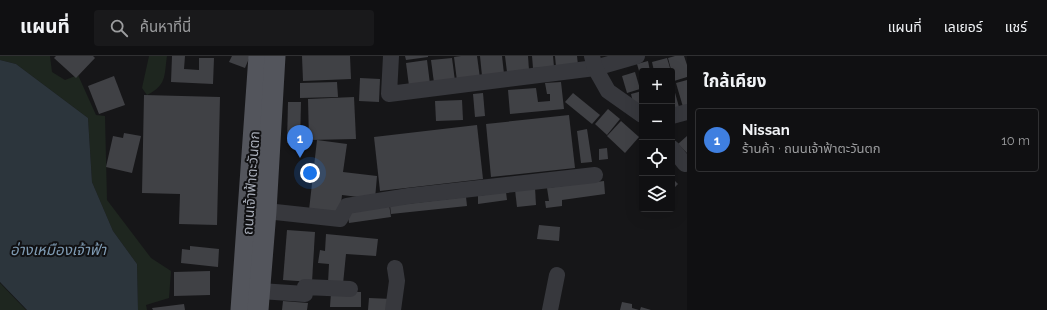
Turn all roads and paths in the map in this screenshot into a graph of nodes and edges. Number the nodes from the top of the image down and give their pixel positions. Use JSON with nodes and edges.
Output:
{"nodes":[{"id":1,"x":259,"y":56,"type":"edge"},
{"id":2,"x":275,"y":56,"type":"edge"},
{"id":3,"x":391,"y":56,"type":"edge"},
{"id":4,"x":637,"y":56,"type":"edge"},
{"id":5,"x":594,"y":62,"type":"edge"},
{"id":6,"x":687,"y":112,"type":"edge"},
{"id":7,"x":639,"y":113,"type":"edge"},
{"id":8,"x":675,"y":115,"type":"edge"},
{"id":9,"x":675,"y":152,"type":"edge"},
{"id":10,"x":684,"y":164,"type":"dead end"},
{"id":11,"x":595,"y":174,"type":"dead end"},
{"id":12,"x":266,"y":211,"type":"junction"},
{"id":13,"x":395,"y":268,"type":"dead end"},
{"id":14,"x":557,"y":275,"type":"dead end"},
{"id":15,"x":350,"y":289,"type":"dead end"},
{"id":16,"x":259,"y":300,"type":"edge"},
{"id":17,"x":241,"y":310,"type":"edge"},
{"id":18,"x":393,"y":310,"type":"edge"},
{"id":19,"x":550,"y":310,"type":"edge"}],
"edges":[{"from":1,"to":17,"type":"main road","name":"ถนนเจ้าฟ้าตะวันตก"},
{"from":2,"to":12,"type":"main road","name":"ถนนเจ้าฟ้าตะวันตก"},
{"from":3,"to":5,"type":"street"},
{"from":4,"to":5,"type":"street"},
{"from":5,"to":7,"type":"street"},
{"from":6,"to":8,"type":"street"},
{"from":9,"to":10,"type":"street"},
{"from":11,"to":12,"type":"street"},
{"from":12,"to":16,"type":"main road","name":"ถนนเจ้าฟ้าตะวันตก"},
{"from":13,"to":18,"type":"street"},
{"from":14,"to":19,"type":"street"},
{"from":15,"to":16,"type":"street"}]}
